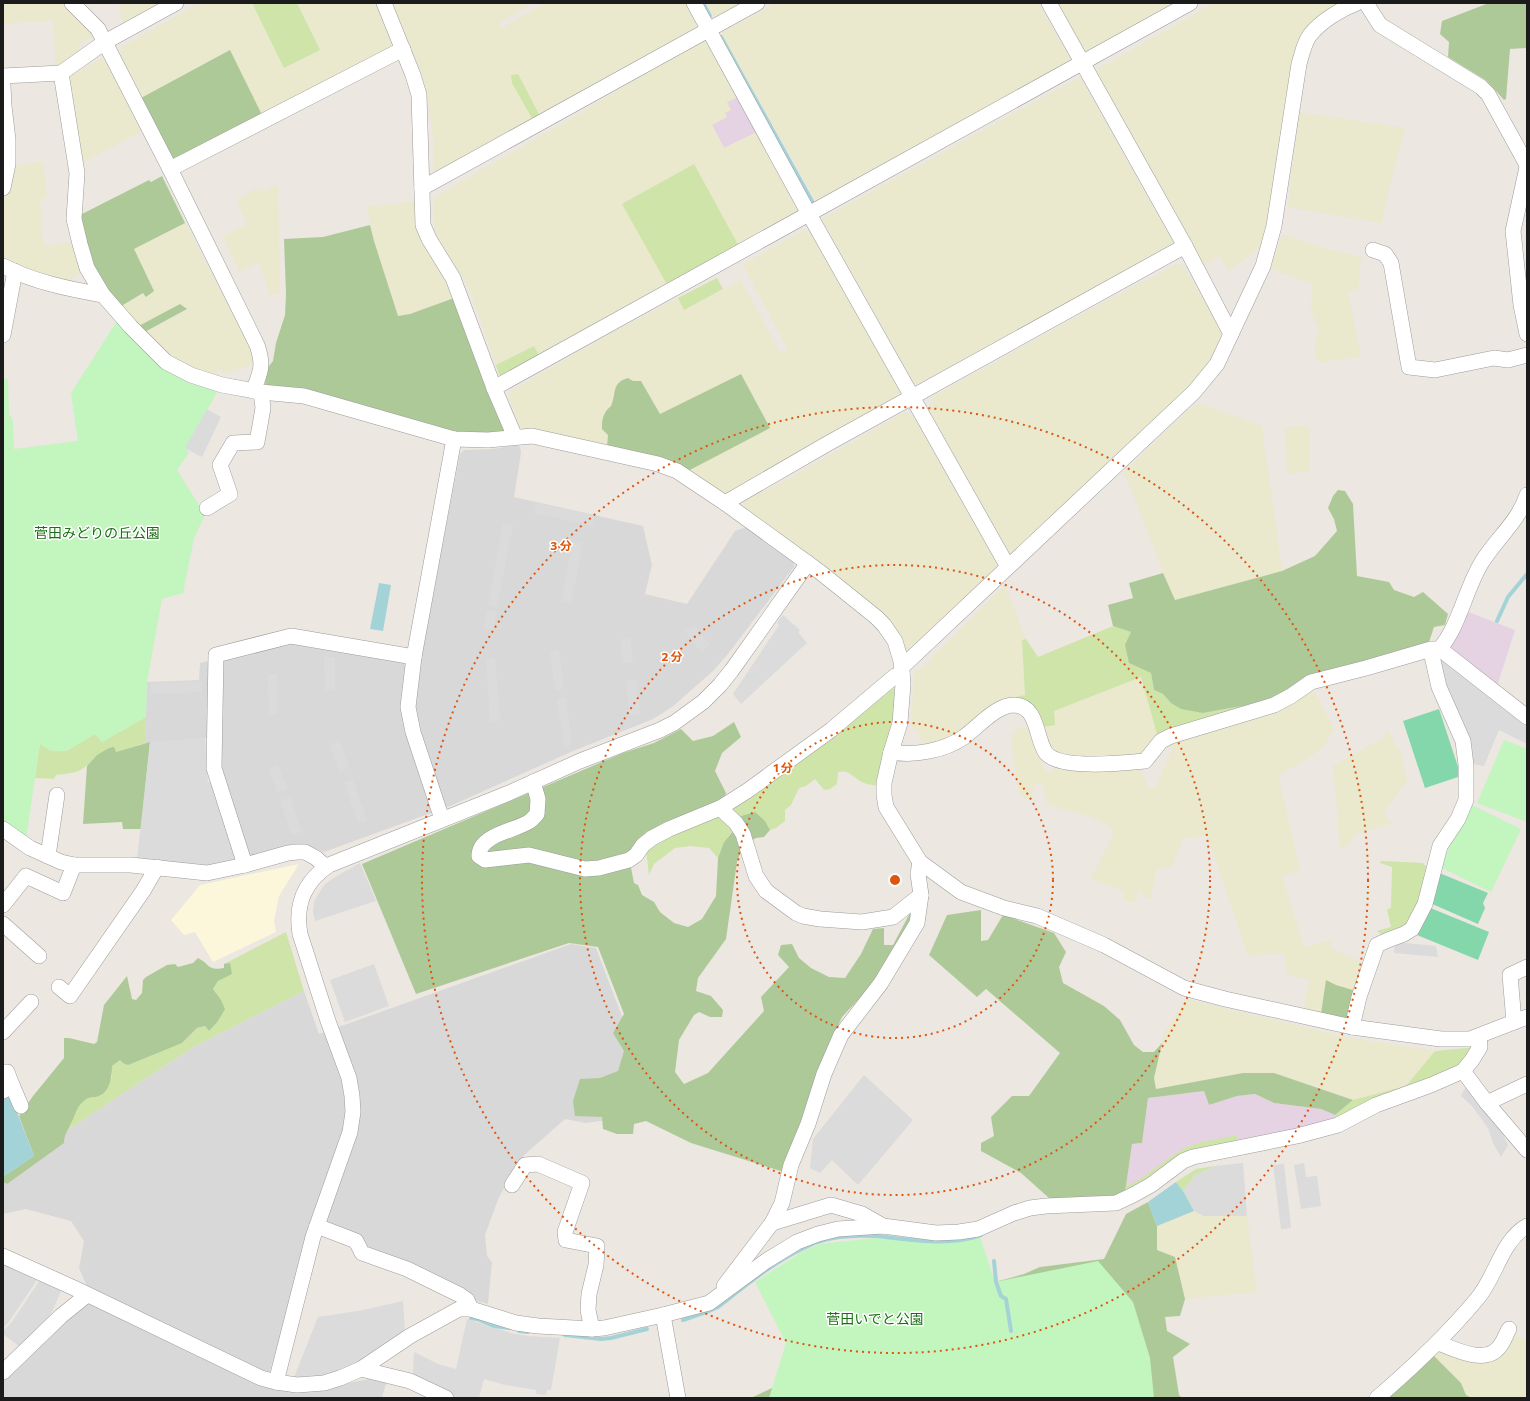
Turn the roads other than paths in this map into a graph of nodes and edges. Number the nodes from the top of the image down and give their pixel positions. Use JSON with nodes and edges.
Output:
{"nodes":[{"id":1,"x":72,"y":3,"type":"edge"},
{"id":2,"x":176,"y":3,"type":"edge"},
{"id":3,"x":384,"y":3,"type":"edge"},
{"id":4,"x":694,"y":3,"type":"edge"},
{"id":5,"x":757,"y":3,"type":"edge"},
{"id":6,"x":1049,"y":3,"type":"edge"},
{"id":7,"x":1190,"y":3,"type":"edge"},
{"id":8,"x":1357,"y":3,"type":"edge"},
{"id":9,"x":1366,"y":3,"type":"edge"},
{"id":10,"x":709,"y":30,"type":"junction"},
{"id":11,"x":105,"y":42,"type":"junction"},
{"id":12,"x":403,"y":49,"type":"junction"},
{"id":13,"x":1082,"y":63,"type":"junction"},
{"id":14,"x":61,"y":73,"type":"junction"},
{"id":15,"x":3,"y":76,"type":"edge"},
{"id":16,"x":3,"y":85,"type":"edge"},
{"id":17,"x":1527,"y":166,"type":"edge"},
{"id":18,"x":170,"y":169,"type":"junction"},
{"id":19,"x":3,"y":188,"type":"edge"},
{"id":20,"x":422,"y":188,"type":"junction"},
{"id":21,"x":809,"y":214,"type":"junction"},
{"id":22,"x":1521,"y":224,"type":"edge"},
{"id":23,"x":1185,"y":246,"type":"junction"},
{"id":24,"x":1373,"y":250,"type":"dead end"},
{"id":25,"x":9,"y":269,"type":"edge"},
{"id":26,"x":103,"y":296,"type":"junction"},
{"id":27,"x":1231,"y":334,"type":"junction"},
{"id":28,"x":1527,"y":334,"type":"edge"},
{"id":29,"x":3,"y":335,"type":"edge"},
{"id":30,"x":1527,"y":355,"type":"edge"},
{"id":31,"x":494,"y":388,"type":"junction"},
{"id":32,"x":257,"y":391,"type":"junction"},
{"id":33,"x":913,"y":396,"type":"junction"},
{"id":34,"x":515,"y":437,"type":"junction"},
{"id":35,"x":454,"y":439,"type":"junction"},
{"id":36,"x":1527,"y":495,"type":"edge"},
{"id":37,"x":725,"y":503,"type":"junction"},
{"id":38,"x":207,"y":508,"type":"dead end"},
{"id":39,"x":808,"y":563,"type":"junction"},
{"id":40,"x":1008,"y":567,"type":"junction"},
{"id":41,"x":1440,"y":649,"type":"junction"},
{"id":42,"x":414,"y":657,"type":"junction"},
{"id":43,"x":902,"y":671,"type":"junction"},
{"id":44,"x":1526,"y":710,"type":"edge"},
{"id":45,"x":891,"y":752,"type":"junction"},
{"id":46,"x":533,"y":782,"type":"junction"},
{"id":47,"x":57,"y":796,"type":"dead end"},
{"id":48,"x":720,"y":808,"type":"junction"},
{"id":49,"x":442,"y":819,"type":"junction"},
{"id":50,"x":3,"y":829,"type":"edge"},
{"id":51,"x":48,"y":856,"type":"junction"},
{"id":52,"x":920,"y":862,"type":"junction"},
{"id":53,"x":74,"y":865,"type":"junction"},
{"id":54,"x":245,"y":866,"type":"junction"},
{"id":55,"x":157,"y":867,"type":"junction"},
{"id":56,"x":326,"y":867,"type":"junction"},
{"id":57,"x":921,"y":895,"type":"junction"},
{"id":58,"x":3,"y":905,"type":"edge"},
{"id":59,"x":3,"y":924,"type":"edge"},
{"id":60,"x":39,"y":956,"type":"dead end"},
{"id":61,"x":1527,"y":967,"type":"edge"},
{"id":62,"x":59,"y":987,"type":"dead end"},
{"id":63,"x":31,"y":1002,"type":"dead end"},
{"id":64,"x":1521,"y":1020,"type":"edge"},
{"id":65,"x":1352,"y":1027,"type":"junction"},
{"id":66,"x":3,"y":1032,"type":"edge"},
{"id":67,"x":1479,"y":1036,"type":"junction"},
{"id":68,"x":1463,"y":1071,"type":"junction"},
{"id":69,"x":3,"y":1072,"type":"edge"},
{"id":70,"x":1527,"y":1084,"type":"edge"},
{"id":71,"x":7,"y":1088,"type":"edge"},
{"id":72,"x":1487,"y":1104,"type":"junction"},
{"id":73,"x":21,"y":1106,"type":"dead end"},
{"id":74,"x":1527,"y":1149,"type":"edge"},
{"id":75,"x":512,"y":1185,"type":"dead end"},
{"id":76,"x":772,"y":1223,"type":"junction"},
{"id":77,"x":317,"y":1226,"type":"junction"},
{"id":78,"x":883,"y":1226,"type":"junction"},
{"id":79,"x":1527,"y":1226,"type":"edge"},
{"id":80,"x":3,"y":1256,"type":"edge"},
{"id":81,"x":86,"y":1295,"type":"junction"},
{"id":82,"x":719,"y":1296,"type":"junction"},
{"id":83,"x":470,"y":1309,"type":"junction"},
{"id":84,"x":663,"y":1315,"type":"junction"},
{"id":85,"x":592,"y":1329,"type":"junction"},
{"id":86,"x":1509,"y":1329,"type":"dead end"},
{"id":87,"x":1438,"y":1343,"type":"junction"},
{"id":88,"x":361,"y":1369,"type":"junction"},
{"id":89,"x":3,"y":1372,"type":"edge"},
{"id":90,"x":276,"y":1382,"type":"junction"},
{"id":91,"x":428,"y":1394,"type":"edge"},
{"id":92,"x":446,"y":1398,"type":"edge"},
{"id":93,"x":678,"y":1398,"type":"edge"},
{"id":94,"x":1377,"y":1398,"type":"edge"}],
"edges":[{"from":1,"to":11,"type":"street"},
{"from":2,"to":11,"type":"street"},
{"from":3,"to":12,"type":"street"},
{"from":4,"to":10,"type":"street"},
{"from":5,"to":10,"type":"street"},
{"from":6,"to":13,"type":"street"},
{"from":7,"to":13,"type":"street"},
{"from":8,"to":27,"type":"street"},
{"from":9,"to":17,"type":"street"},
{"from":10,"to":20,"type":"street"},
{"from":10,"to":21,"type":"street"},
{"from":11,"to":14,"type":"street"},
{"from":11,"to":18,"type":"street"},
{"from":12,"to":18,"type":"street"},
{"from":12,"to":20,"type":"street"},
{"from":13,"to":21,"type":"street"},
{"from":13,"to":23,"type":"street"},
{"from":14,"to":15,"type":"street"},
{"from":14,"to":26,"type":"street"},
{"from":16,"to":19,"type":"street"},
{"from":17,"to":22,"type":"street"},
{"from":18,"to":32,"type":"street"},
{"from":20,"to":31,"type":"street"},
{"from":21,"to":31,"type":"street"},
{"from":21,"to":33,"type":"street"},
{"from":22,"to":28,"type":"street"},
{"from":23,"to":27,"type":"street"},
{"from":23,"to":33,"type":"street"},
{"from":24,"to":30,"type":"street"},
{"from":25,"to":26,"type":"street"},
{"from":25,"to":29,"type":"street"},
{"from":26,"to":32,"type":"street"},
{"from":27,"to":40,"type":"street"},
{"from":31,"to":34,"type":"street"},
{"from":32,"to":35,"type":"street"},
{"from":32,"to":38,"type":"street"},
{"from":33,"to":37,"type":"street"},
{"from":33,"to":40,"type":"street"},
{"from":34,"to":35,"type":"street"},
{"from":34,"to":37,"type":"street"},
{"from":35,"to":42,"type":"street"},
{"from":36,"to":41,"type":"street"},
{"from":37,"to":39,"type":"street"},
{"from":39,"to":43,"type":"street"},
{"from":39,"to":46,"type":"street"},
{"from":40,"to":43,"type":"street"},
{"from":41,"to":44,"type":"street"},
{"from":41,"to":45,"type":"street"},
{"from":41,"to":65,"type":"street"},
{"from":42,"to":49,"type":"street"},
{"from":42,"to":54,"type":"street"},
{"from":43,"to":45,"type":"street"},
{"from":43,"to":48,"type":"street"},
{"from":45,"to":52,"type":"street"},
{"from":46,"to":48,"type":"street"},
{"from":46,"to":49,"type":"street"},
{"from":47,"to":51,"type":"street"},
{"from":48,"to":57,"type":"street"},
{"from":49,"to":56,"type":"street"},
{"from":50,"to":51,"type":"street"},
{"from":51,"to":53,"type":"street"},
{"from":52,"to":57,"type":"street"},
{"from":52,"to":65,"type":"street"},
{"from":53,"to":55,"type":"street"},
{"from":53,"to":58,"type":"street"},
{"from":54,"to":55,"type":"street"},
{"from":54,"to":56,"type":"street"},
{"from":55,"to":62,"type":"street"},
{"from":56,"to":77,"type":"street"},
{"from":57,"to":76,"type":"street"},
{"from":59,"to":60,"type":"street"},
{"from":61,"to":64,"type":"street"},
{"from":63,"to":66,"type":"street"},
{"from":64,"to":67,"type":"street"},
{"from":65,"to":67,"type":"street"},
{"from":67,"to":68,"type":"street"},
{"from":68,"to":72,"type":"street"},
{"from":68,"to":78,"type":"street"},
{"from":69,"to":71,"type":"street"},
{"from":70,"to":72,"type":"street"},
{"from":71,"to":73,"type":"street"},
{"from":72,"to":74,"type":"street"},
{"from":75,"to":85,"type":"street"},
{"from":76,"to":78,"type":"street"},
{"from":76,"to":82,"type":"street"},
{"from":77,"to":83,"type":"street"},
{"from":77,"to":90,"type":"street"},
{"from":78,"to":82,"type":"street"},
{"from":79,"to":87,"type":"street"},
{"from":80,"to":81,"type":"street"},
{"from":81,"to":89,"type":"street"},
{"from":81,"to":90,"type":"street"},
{"from":82,"to":84,"type":"street"},
{"from":83,"to":85,"type":"street"},
{"from":83,"to":88,"type":"street"},
{"from":84,"to":85,"type":"street"},
{"from":84,"to":93,"type":"street"},
{"from":86,"to":87,"type":"street"},
{"from":87,"to":94,"type":"street"},
{"from":88,"to":90,"type":"street"},
{"from":88,"to":91,"type":"street"},
{"from":91,"to":92,"type":"street"}]}
